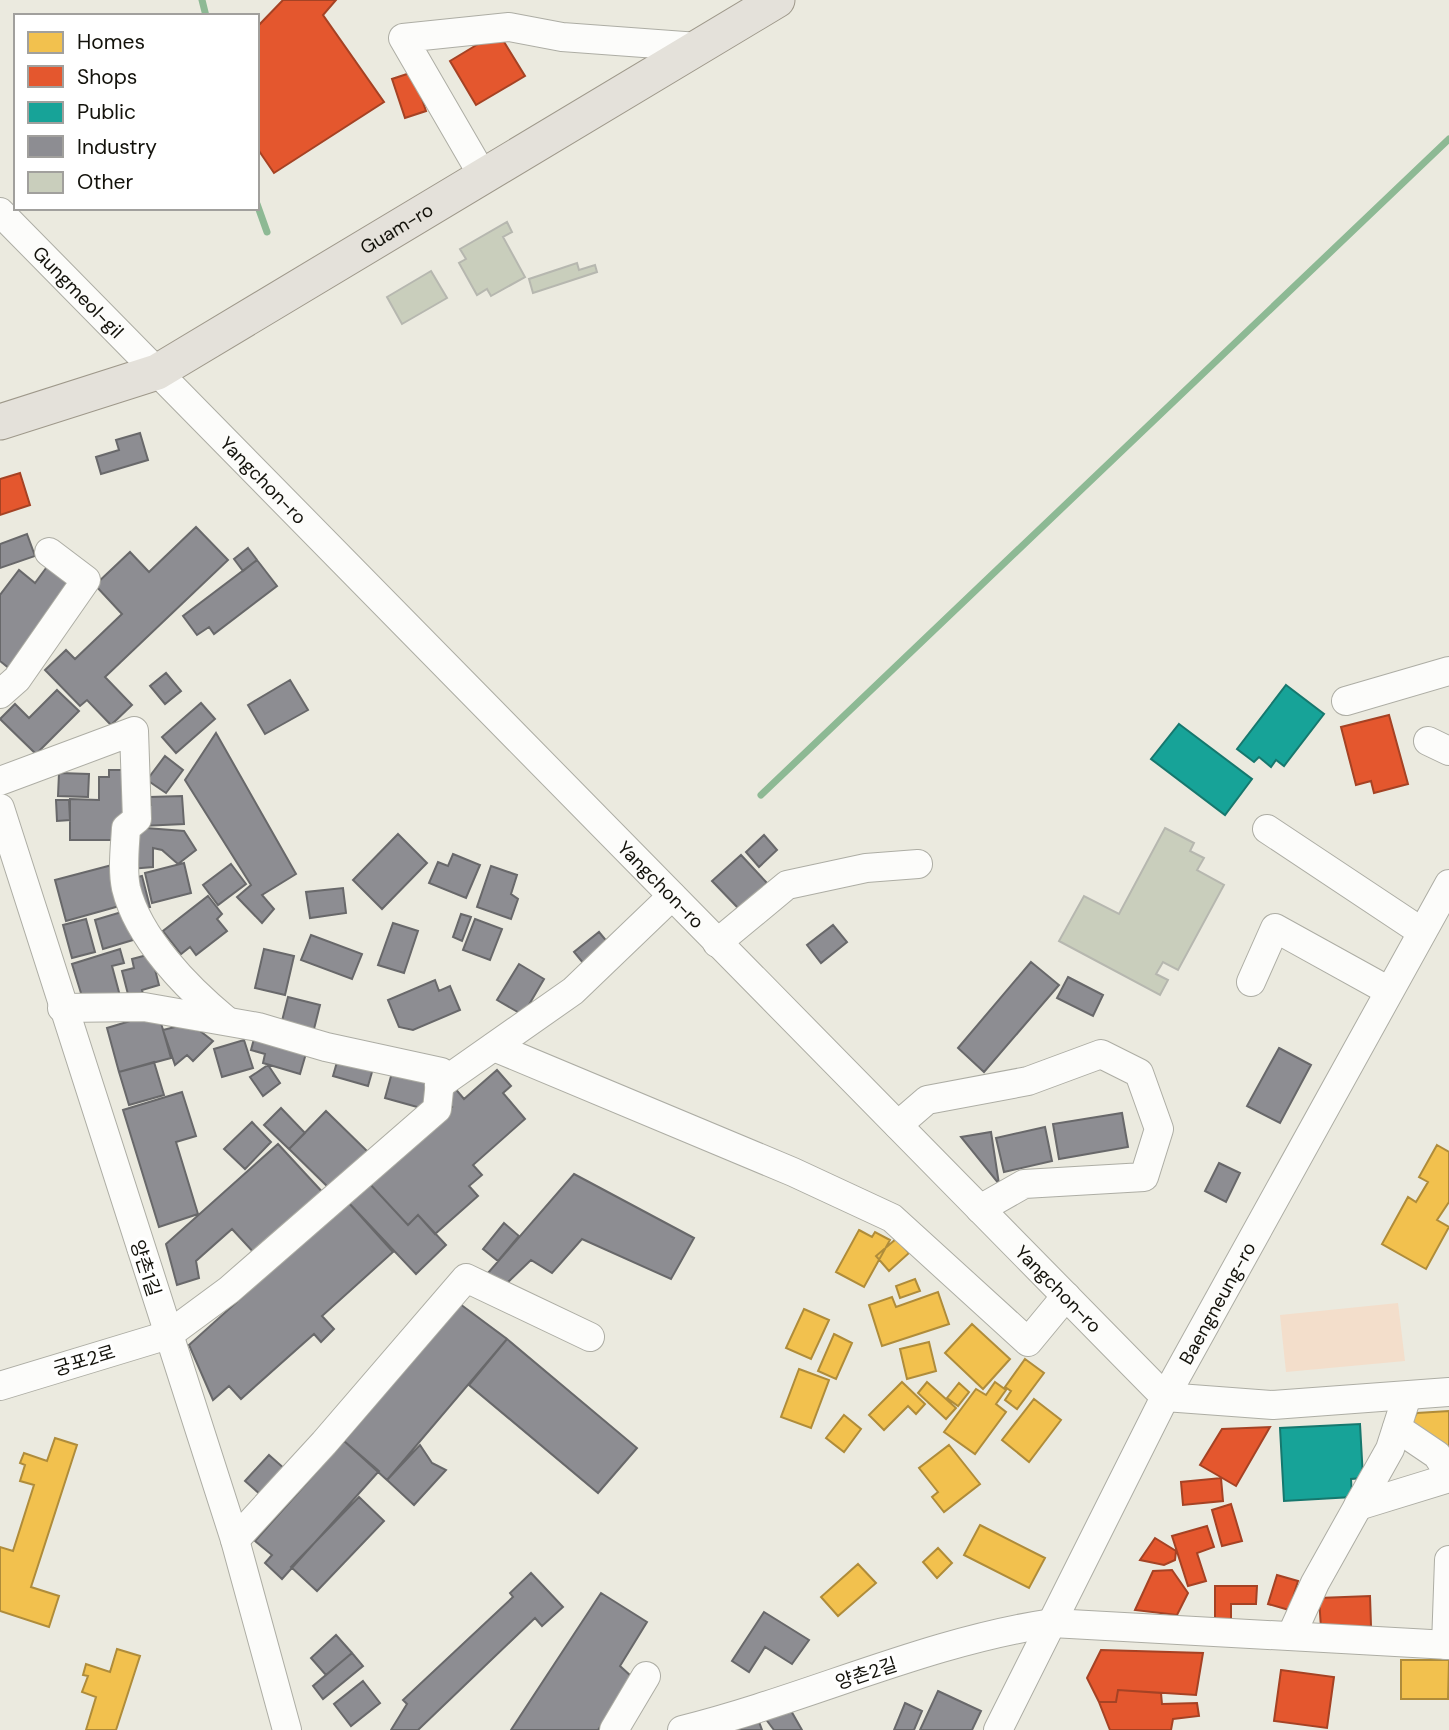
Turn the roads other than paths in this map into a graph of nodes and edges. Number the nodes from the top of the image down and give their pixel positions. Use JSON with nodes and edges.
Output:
{"nodes":[{"id":1,"x":776,"y":0,"type":"edge"},
{"id":2,"x":698,"y":47,"type":"junction"},
{"id":3,"x":483,"y":176,"type":"junction"},
{"id":4,"x":0,"y":212,"type":"edge"},
{"id":5,"x":157,"y":372,"type":"junction"},
{"id":6,"x":0,"y":422,"type":"edge"},
{"id":7,"x":49,"y":552,"type":"dead end"},
{"id":8,"x":1449,"y":671,"type":"edge"},
{"id":9,"x":0,"y":694,"type":"edge"},
{"id":10,"x":1346,"y":701,"type":"dead end"},
{"id":11,"x":0,"y":781,"type":"edge"},
{"id":12,"x":0,"y":808,"type":"edge"},
{"id":13,"x":1267,"y":829,"type":"dead end"},
{"id":14,"x":918,"y":864,"type":"dead end"},
{"id":15,"x":1449,"y":884,"type":"edge"},
{"id":16,"x":672,"y":896,"type":"junction"},
{"id":17,"x":1422,"y":932,"type":"junction"},
{"id":18,"x":717,"y":943,"type":"junction"},
{"id":19,"x":1251,"y":982,"type":"dead end"},
{"id":20,"x":1389,"y":991,"type":"junction"},
{"id":21,"x":62,"y":1008,"type":"junction"},
{"id":22,"x":228,"y":1022,"type":"junction"},
{"id":23,"x":494,"y":1047,"type":"junction"},
{"id":24,"x":439,"y":1086,"type":"junction"},
{"id":25,"x":898,"y":1125,"type":"junction"},
{"id":26,"x":980,"y":1209,"type":"junction"},
{"id":27,"x":1066,"y":1296,"type":"junction"},
{"id":28,"x":168,"y":1335,"type":"junction"},
{"id":29,"x":590,"y":1337,"type":"dead end"},
{"id":30,"x":0,"y":1385,"type":"edge"},
{"id":31,"x":1449,"y":1392,"type":"edge"},
{"id":32,"x":1406,"y":1396,"type":"junction"},
{"id":33,"x":1165,"y":1397,"type":"junction"},
{"id":34,"x":1397,"y":1428,"type":"junction"},
{"id":35,"x":1449,"y":1476,"type":"edge"},
{"id":36,"x":1358,"y":1506,"type":"junction"},
{"id":37,"x":234,"y":1539,"type":"junction"},
{"id":38,"x":1449,"y":1560,"type":"edge"},
{"id":39,"x":1052,"y":1623,"type":"junction"},
{"id":40,"x":1291,"y":1636,"type":"junction"},
{"id":41,"x":1448,"y":1645,"type":"edge"},
{"id":42,"x":646,"y":1676,"type":"dead end"},
{"id":43,"x":287,"y":1730,"type":"edge"},
{"id":44,"x":614,"y":1730,"type":"edge"},
{"id":45,"x":682,"y":1730,"type":"edge"},
{"id":46,"x":998,"y":1730,"type":"edge"}],
"edges":[{"from":1,"to":2,"type":"main road","name":"Guam-ro"},
{"from":2,"to":3,"type":"main road","name":"Guam-ro"},
{"from":2,"to":3,"type":"street"},
{"from":3,"to":5,"type":"main road","name":"Guam-ro"},
{"from":4,"to":5,"type":"street","name":"Gungmeol-gil"},
{"from":5,"to":6,"type":"main road","name":"Guam-ro"},
{"from":5,"to":16,"type":"street","name":"Yangchon-ro"},
{"from":7,"to":9,"type":"street"},
{"from":8,"to":10,"type":"street"},
{"from":11,"to":22,"type":"street"},
{"from":12,"to":21,"type":"street","name":"양촌1길"},
{"from":13,"to":17,"type":"street"},
{"from":14,"to":18,"type":"street"},
{"from":15,"to":17,"type":"street","name":"Baengneung-ro"},
{"from":16,"to":18,"type":"street","name":"Yangchon-ro"},
{"from":16,"to":23,"type":"street"},
{"from":17,"to":20,"type":"street","name":"Baengneung-ro"},
{"from":18,"to":25,"type":"street","name":"Yangchon-ro"},
{"from":19,"to":20,"type":"street"},
{"from":20,"to":33,"type":"street","name":"Baengneung-ro"},
{"from":21,"to":22,"type":"street"},
{"from":21,"to":28,"type":"street","name":"양촌1길"},
{"from":22,"to":24,"type":"street"},
{"from":23,"to":24,"type":"street"},
{"from":23,"to":27,"type":"street"},
{"from":24,"to":28,"type":"street","name":"궁포2로"},
{"from":25,"to":26,"type":"street","name":"Yangchon-ro"},
{"from":25,"to":26,"type":"street"},
{"from":26,"to":27,"type":"street","name":"Yangchon-ro"},
{"from":27,"to":33,"type":"street","name":"Yangchon-ro"},
{"from":28,"to":30,"type":"street","name":"궁포2로"},
{"from":28,"to":37,"type":"street","name":"양촌1길"},
{"from":29,"to":37,"type":"street"},
{"from":31,"to":32,"type":"street"},
{"from":32,"to":33,"type":"street"},
{"from":32,"to":34,"type":"street"},
{"from":33,"to":39,"type":"street","name":"Baengneung-ro"},
{"from":34,"to":35,"type":"street"},
{"from":34,"to":36,"type":"street"},
{"from":35,"to":36,"type":"street"},
{"from":36,"to":40,"type":"street"},
{"from":37,"to":43,"type":"street","name":"양촌1길"},
{"from":38,"to":41,"type":"street"},
{"from":39,"to":40,"type":"street","name":"양촌2길"},
{"from":39,"to":45,"type":"street","name":"양촌2길"},
{"from":39,"to":46,"type":"street","name":"Baengneung-ro"},
{"from":40,"to":41,"type":"street","name":"양촌2길"},
{"from":42,"to":44,"type":"street"}]}
